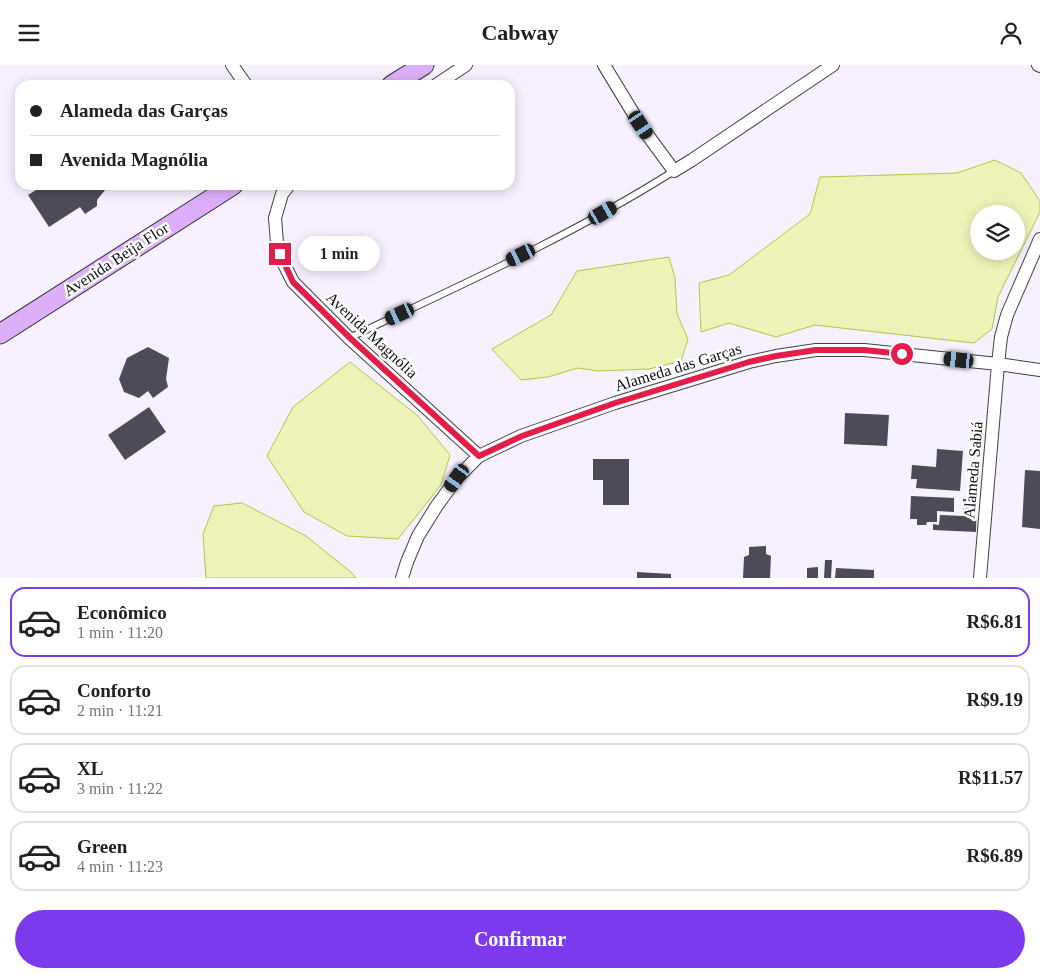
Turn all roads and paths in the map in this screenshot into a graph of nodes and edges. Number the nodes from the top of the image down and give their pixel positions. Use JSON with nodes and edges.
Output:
{"nodes":[{"id":1,"x":232,"y":65,"type":"edge"},
{"id":2,"x":424,"y":65,"type":"edge"},
{"id":3,"x":466,"y":65,"type":"edge"},
{"id":4,"x":604,"y":65,"type":"edge"},
{"id":5,"x":833,"y":65,"type":"edge"},
{"id":6,"x":242,"y":80,"type":"edge"},
{"id":7,"x":400,"y":80,"type":"edge"},
{"id":8,"x":444,"y":80,"type":"edge"},
{"id":9,"x":674,"y":171,"type":"junction"},
{"id":10,"x":225,"y":190,"type":"edge"},
{"id":11,"x":285,"y":190,"type":"edge"},
{"id":12,"x":1040,"y":239,"type":"edge"},
{"id":13,"x":0,"y":334,"type":"edge"},
{"id":14,"x":350,"y":338,"type":"junction"},
{"id":15,"x":998,"y":364,"type":"junction"},
{"id":16,"x":1040,"y":370,"type":"edge"},
{"id":17,"x":479,"y":456,"type":"junction"},
{"id":18,"x":402,"y":578,"type":"edge"},
{"id":19,"x":980,"y":578,"type":"edge"}],
"edges":[{"from":1,"to":6,"type":"street"},
{"from":2,"to":7,"type":"street"},
{"from":3,"to":8,"type":"street"},
{"from":4,"to":9,"type":"street"},
{"from":5,"to":9,"type":"street"},
{"from":9,"to":14,"type":"lane"},
{"from":10,"to":13,"type":"street","name":"Avenida Beija Flor"},
{"from":11,"to":14,"type":"street","name":"Avenida Magnólia"},
{"from":12,"to":15,"type":"street","name":"Alameda Sabiá"},
{"from":14,"to":17,"type":"street","name":"Avenida Magnólia"},
{"from":15,"to":16,"type":"street","name":"Alameda das Garças"},
{"from":15,"to":17,"type":"street","name":"Alameda das Garças"},
{"from":15,"to":19,"type":"street","name":"Alameda Sabiá"},
{"from":17,"to":18,"type":"street","name":"Alameda das Garças"}]}
